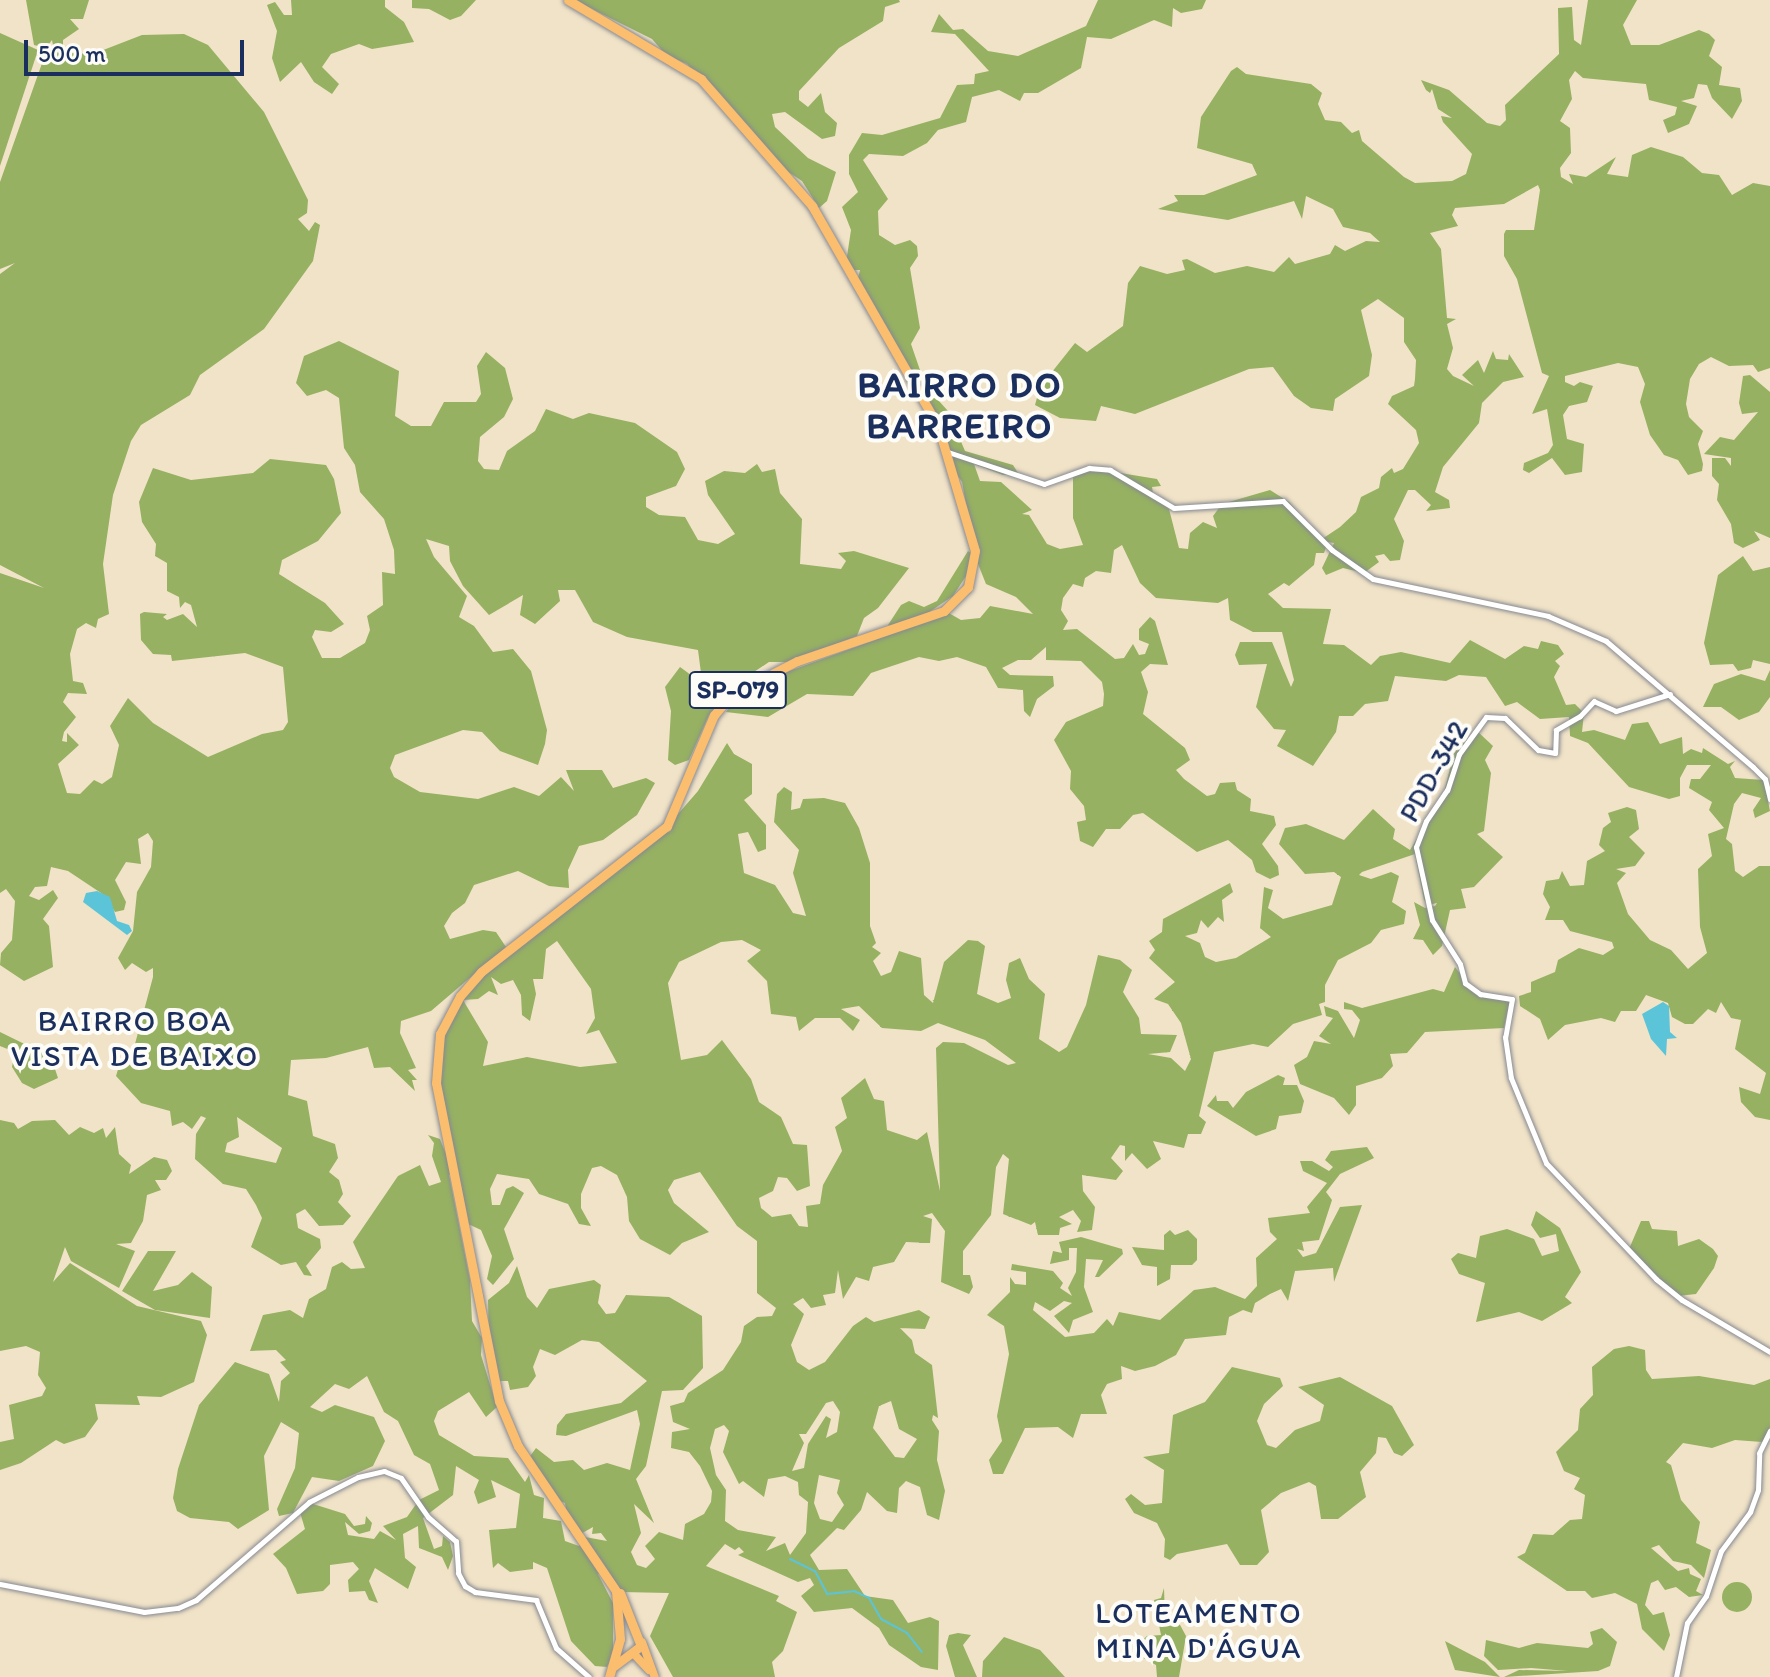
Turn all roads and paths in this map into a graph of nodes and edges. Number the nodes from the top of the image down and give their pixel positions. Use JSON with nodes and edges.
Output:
{"nodes":[{"id":1,"x":568,"y":0,"type":"edge"},
{"id":2,"x":948,"y":452,"type":"junction"},
{"id":3,"x":1670,"y":694,"type":"junction"},
{"id":4,"x":1770,"y":799,"type":"edge"},
{"id":5,"x":1770,"y":1352,"type":"edge"},
{"id":6,"x":1770,"y":1430,"type":"edge"},
{"id":7,"x":609,"y":1577,"type":"junction"},
{"id":8,"x":0,"y":1584,"type":"edge"},
{"id":9,"x":641,"y":1640,"type":"junction"},
{"id":10,"x":619,"y":1641,"type":"junction"},
{"id":11,"x":632,"y":1654,"type":"junction"},
{"id":12,"x":609,"y":1676,"type":"edge"},
{"id":13,"x":589,"y":1677,"type":"edge"},
{"id":14,"x":654,"y":1677,"type":"edge"},
{"id":15,"x":1676,"y":1677,"type":"edge"}],
"edges":[{"from":1,"to":2,"type":"highway","number":"SP-079"},
{"from":2,"to":3,"type":"street"},
{"from":2,"to":7,"type":"highway","number":"SP-079"},
{"from":3,"to":4,"type":"street"},
{"from":3,"to":5,"type":"street","name":"PDD-342","number":"PDD-342"},
{"from":6,"to":15,"type":"street"},
{"from":7,"to":9,"type":"highway","number":"SP-079"},
{"from":7,"to":10,"type":"highway","number":"SP-079"},
{"from":8,"to":13,"type":"street"},
{"from":9,"to":10,"type":"highway"},
{"from":9,"to":11,"type":"highway"},
{"from":9,"to":14,"type":"main road"},
{"from":10,"to":11,"type":"highway"},
{"from":10,"to":12,"type":"highway","number":"SP-079"},
{"from":11,"to":12,"type":"highway","number":"SP-079"},
{"from":11,"to":14,"type":"main road"}]}
